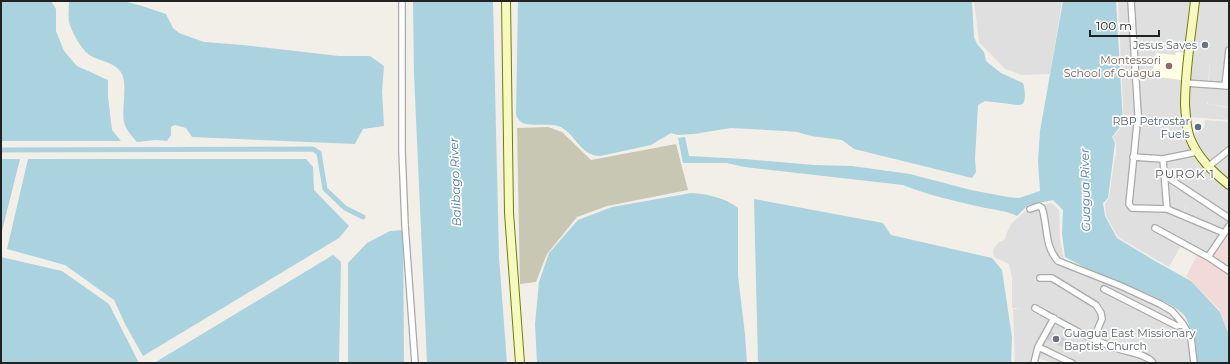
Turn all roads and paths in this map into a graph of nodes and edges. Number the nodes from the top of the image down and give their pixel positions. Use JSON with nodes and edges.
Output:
{"nodes":[{"id":1,"x":402,"y":1,"type":"edge"},
{"id":2,"x":506,"y":1,"type":"edge"},
{"id":3,"x":1131,"y":1,"type":"edge"},
{"id":4,"x":1195,"y":1,"type":"edge"},
{"id":5,"x":1229,"y":50,"type":"edge"},
{"id":6,"x":1185,"y":83,"type":"junction"},
{"id":7,"x":1227,"y":86,"type":"edge"},
{"id":8,"x":1229,"y":150,"type":"edge"},
{"id":9,"x":1197,"y":152,"type":"junction"},
{"id":10,"x":1133,"y":157,"type":"junction"},
{"id":11,"x":1163,"y":159,"type":"junction"},
{"id":12,"x":1208,"y":167,"type":"junction"},
{"id":13,"x":1164,"y":175,"type":"junction"},
{"id":14,"x":1229,"y":185,"type":"edge"},
{"id":15,"x":1167,"y":208,"type":"junction"},
{"id":16,"x":1030,"y":209,"type":"dead end"},
{"id":17,"x":1229,"y":218,"type":"edge"},
{"id":18,"x":1229,"y":226,"type":"edge"},
{"id":19,"x":1155,"y":228,"type":"dead end"},
{"id":20,"x":1224,"y":233,"type":"junction"},
{"id":21,"x":1208,"y":257,"type":"junction"},
{"id":22,"x":1229,"y":271,"type":"edge"},
{"id":23,"x":1040,"y":278,"type":"dead end"},
{"id":24,"x":1104,"y":289,"type":"dead end"},
{"id":25,"x":1035,"y":308,"type":"dead end"},
{"id":26,"x":1054,"y":318,"type":"junction"},
{"id":27,"x":1183,"y":324,"type":"junction"},
{"id":28,"x":1094,"y":338,"type":"junction"},
{"id":29,"x":1038,"y":347,"type":"junction"},
{"id":30,"x":415,"y":363,"type":"edge"},
{"id":31,"x":520,"y":363,"type":"edge"},
{"id":32,"x":1034,"y":363,"type":"edge"},
{"id":33,"x":1072,"y":363,"type":"edge"},
{"id":34,"x":1153,"y":363,"type":"edge"},
{"id":35,"x":1194,"y":363,"type":"edge"}],
"edges":[{"from":1,"to":30,"type":"street"},
{"from":2,"to":31,"type":"street"},
{"from":3,"to":10,"type":"street"},
{"from":4,"to":6,"type":"street"},
{"from":5,"to":7,"type":"street"},
{"from":6,"to":7,"type":"street"},
{"from":6,"to":9,"type":"street"},
{"from":8,"to":12,"type":"street"},
{"from":9,"to":11,"type":"street"},
{"from":9,"to":12,"type":"street"},
{"from":10,"to":11,"type":"street"},
{"from":10,"to":15,"type":"street"},
{"from":11,"to":13,"type":"street"},
{"from":12,"to":14,"type":"street"},
{"from":13,"to":15,"type":"street"},
{"from":13,"to":17,"type":"street"},
{"from":15,"to":20,"type":"street"},
{"from":16,"to":27,"type":"street"},
{"from":18,"to":20,"type":"street"},
{"from":19,"to":21,"type":"street"},
{"from":20,"to":21,"type":"street"},
{"from":21,"to":22,"type":"street"},
{"from":23,"to":28,"type":"street"},
{"from":24,"to":27,"type":"street"},
{"from":25,"to":26,"type":"street"},
{"from":26,"to":28,"type":"street"},
{"from":26,"to":29,"type":"street"},
{"from":27,"to":35,"type":"street"},
{"from":28,"to":34,"type":"street"},
{"from":29,"to":32,"type":"street"},
{"from":29,"to":33,"type":"street"}]}
